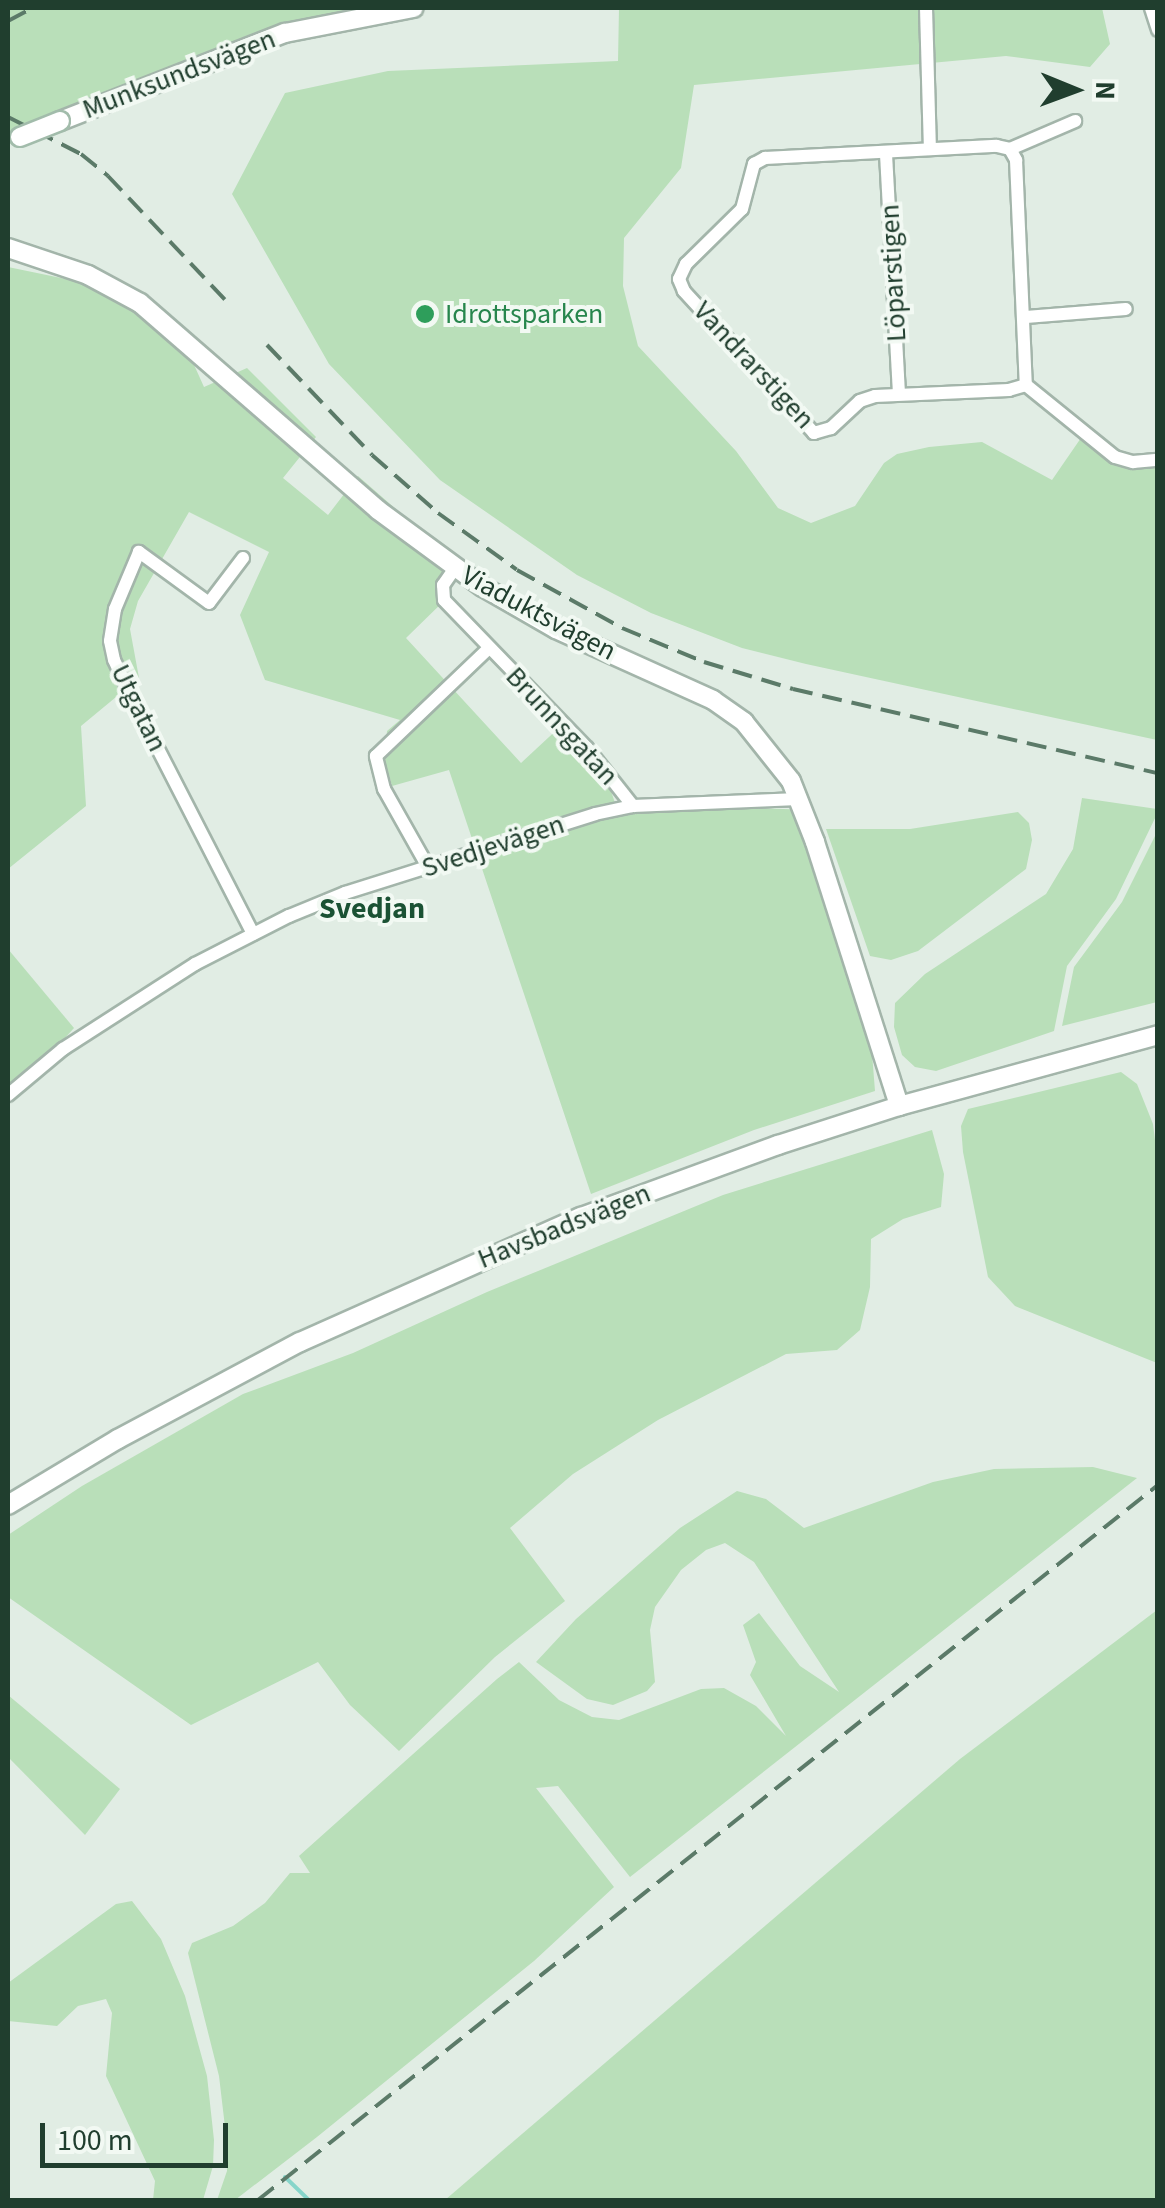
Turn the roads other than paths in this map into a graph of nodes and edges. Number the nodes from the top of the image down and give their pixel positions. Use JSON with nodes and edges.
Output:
{"nodes":[{"id":1,"x":414,"y":8,"type":"edge"},
{"id":2,"x":926,"y":8,"type":"edge"},
{"id":3,"x":1150,"y":8,"type":"edge"},
{"id":4,"x":325,"y":15,"type":"edge"},
{"id":5,"x":1158,"y":30,"type":"edge"},
{"id":6,"x":1074,"y":121,"type":"dead end"},
{"id":7,"x":14,"y":140,"type":"edge"},
{"id":8,"x":930,"y":147,"type":"junction"},
{"id":9,"x":1010,"y":149,"type":"junction"},
{"id":10,"x":886,"y":154,"type":"junction"},
{"id":11,"x":8,"y":248,"type":"edge"},
{"id":12,"x":1126,"y":309,"type":"dead end"},
{"id":13,"x":1026,"y":317,"type":"junction"},
{"id":14,"x":1026,"y":385,"type":"junction"},
{"id":15,"x":899,"y":392,"type":"junction"},
{"id":16,"x":1158,"y":460,"type":"edge"},
{"id":17,"x":243,"y":558,"type":"dead end"},
{"id":18,"x":455,"y":568,"type":"junction"},
{"id":19,"x":490,"y":648,"type":"junction"},
{"id":20,"x":798,"y":799,"type":"junction"},
{"id":21,"x":632,"y":806,"type":"junction"},
{"id":22,"x":428,"y":867,"type":"junction"},
{"id":23,"x":253,"y":934,"type":"junction"},
{"id":24,"x":1158,"y":1035,"type":"edge"},
{"id":25,"x":8,"y":1095,"type":"edge"},
{"id":26,"x":899,"y":1106,"type":"junction"},
{"id":27,"x":8,"y":1505,"type":"edge"}],
"edges":[{"from":1,"to":4,"type":"street","name":"Munksundsvägen"},
{"from":2,"to":8,"type":"street"},
{"from":3,"to":5,"type":"street"},
{"from":4,"to":7,"type":"street","name":"Munksundsvägen","bridge":true},
{"from":6,"to":9,"type":"street","name":"Vandrarstigen"},
{"from":8,"to":9,"type":"street","name":"Vandrarstigen"},
{"from":8,"to":10,"type":"street","name":"Vandrarstigen"},
{"from":9,"to":13,"type":"street"},
{"from":10,"to":15,"type":"street","name":"Löparstigen"},
{"from":10,"to":15,"type":"street","name":"Vandrarstigen"},
{"from":11,"to":18,"type":"street","name":"Viaduktsvägen"},
{"from":12,"to":13,"type":"street"},
{"from":13,"to":14,"type":"street"},
{"from":14,"to":15,"type":"street","name":"Vandrarstigen"},
{"from":14,"to":16,"type":"street"},
{"from":17,"to":23,"type":"street","name":"Utgatan"},
{"from":18,"to":19,"type":"street","name":"Brunnsgatan"},
{"from":18,"to":20,"type":"street","name":"Viaduktsvägen"},
{"from":19,"to":21,"type":"street","name":"Brunnsgatan"},
{"from":19,"to":22,"type":"street","name":"Brunnsgatan"},
{"from":20,"to":21,"type":"street","name":"Svedjevägen"},
{"from":20,"to":26,"type":"street","name":"Viaduktsvägen"},
{"from":21,"to":22,"type":"street","name":"Svedjevägen"},
{"from":22,"to":23,"type":"street","name":"Svedjevägen"},
{"from":23,"to":25,"type":"street","name":"Svedjevägen"},
{"from":24,"to":26,"type":"street","name":"Havsbadsvägen"},
{"from":26,"to":27,"type":"street","name":"Havsbadsvägen"}]}
